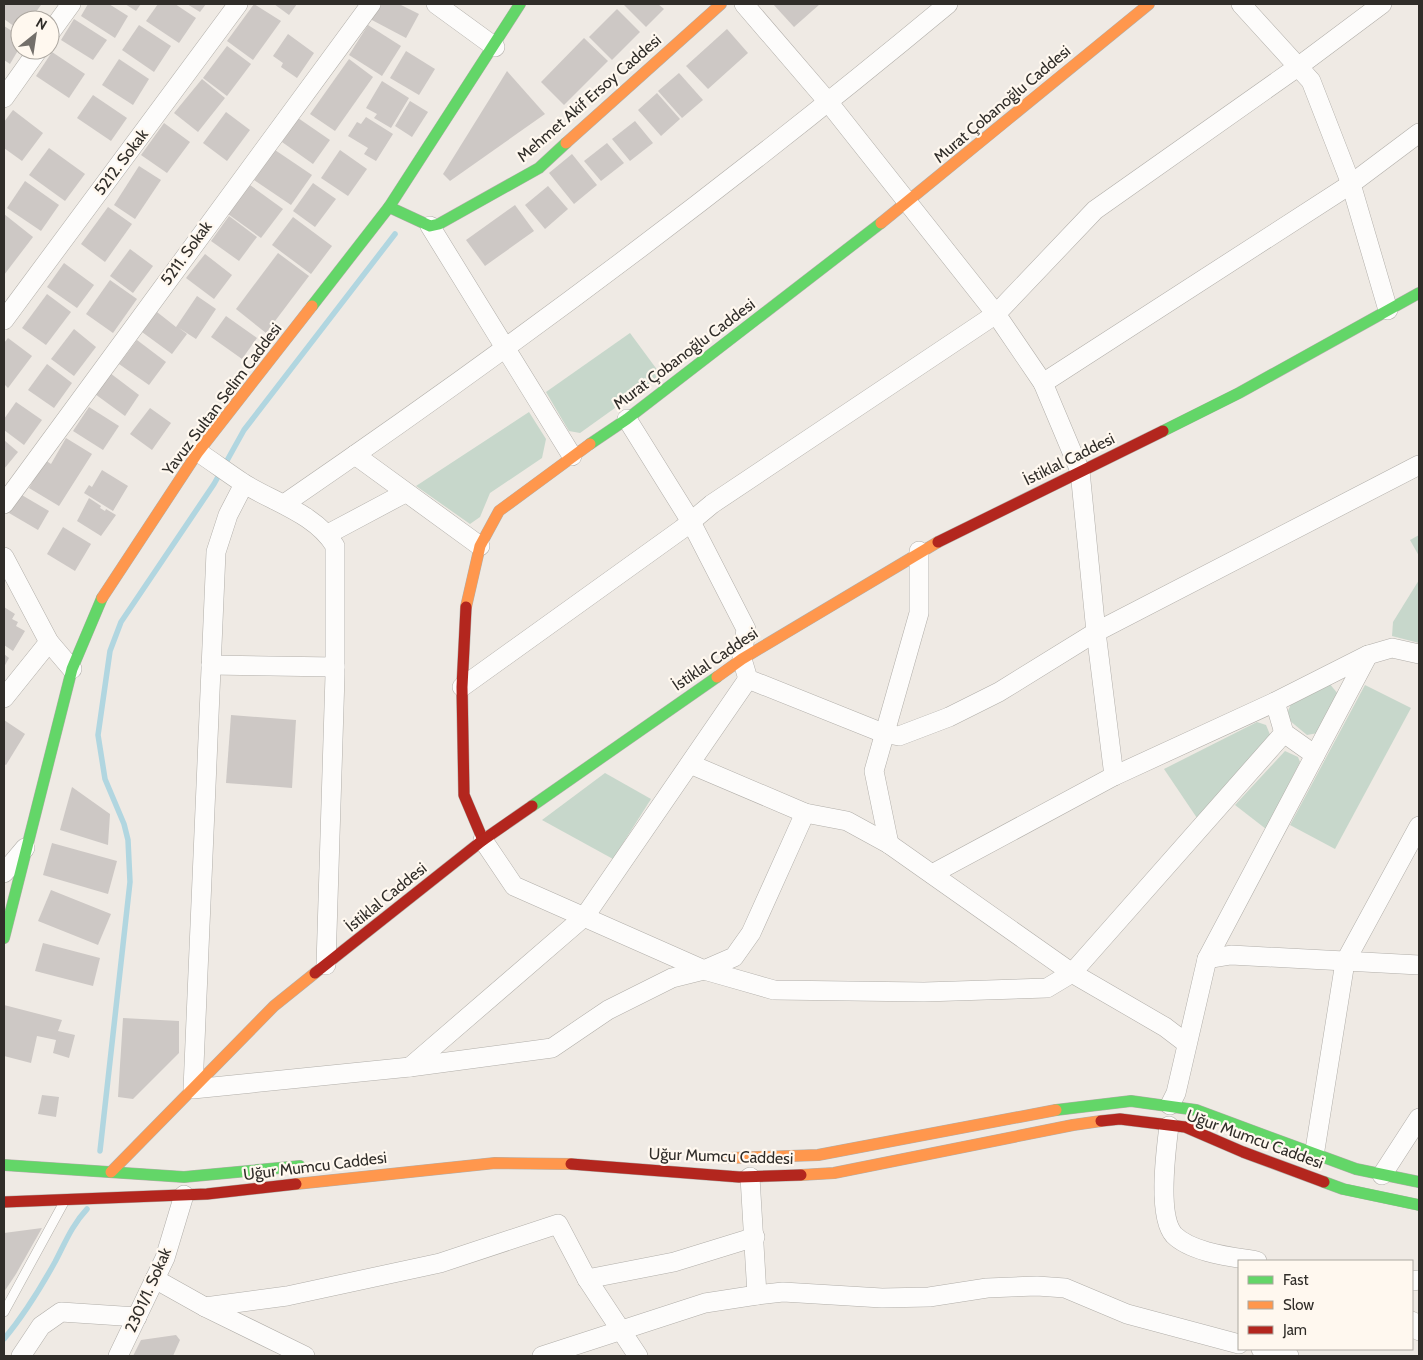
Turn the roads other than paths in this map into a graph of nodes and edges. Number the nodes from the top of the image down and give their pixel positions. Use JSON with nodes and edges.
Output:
{"nodes":[{"id":1,"x":71,"y":4,"type":"edge"},
{"id":2,"x":238,"y":4,"type":"edge"},
{"id":3,"x":371,"y":4,"type":"edge"},
{"id":4,"x":436,"y":4,"type":"edge"},
{"id":5,"x":520,"y":4,"type":"edge"},
{"id":6,"x":722,"y":4,"type":"edge"},
{"id":7,"x":744,"y":4,"type":"edge"},
{"id":8,"x":948,"y":4,"type":"edge"},
{"id":9,"x":1149,"y":4,"type":"edge"},
{"id":10,"x":1241,"y":4,"type":"edge"},
{"id":11,"x":1382,"y":4,"type":"edge"},
{"id":12,"x":60,"y":19,"type":"edge"},
{"id":13,"x":495,"y":47,"type":"junction"},
{"id":14,"x":31,"y":60,"type":"edge"},
{"id":15,"x":1299,"y":66,"type":"junction"},
{"id":16,"x":4,"y":98,"type":"edge"},
{"id":17,"x":829,"y":103,"type":"junction"},
{"id":18,"x":1419,"y":133,"type":"edge"},
{"id":19,"x":1351,"y":184,"type":"junction"},
{"id":20,"x":908,"y":203,"type":"junction"},
{"id":21,"x":389,"y":207,"type":"junction"},
{"id":22,"x":430,"y":226,"type":"junction"},
{"id":23,"x":1419,"y":293,"type":"edge"},
{"id":24,"x":1388,"y":310,"type":"junction"},
{"id":25,"x":996,"y":314,"type":"junction"},
{"id":26,"x":4,"y":320,"type":"edge"},
{"id":27,"x":506,"y":347,"type":"junction"},
{"id":28,"x":1043,"y":383,"type":"junction"},
{"id":29,"x":626,"y":419,"type":"junction"},
{"id":30,"x":355,"y":455,"type":"junction"},
{"id":31,"x":572,"y":456,"type":"junction"},
{"id":32,"x":205,"y":457,"type":"junction"},
{"id":33,"x":1419,"y":465,"type":"edge"},
{"id":34,"x":1080,"y":471,"type":"junction"},
{"id":35,"x":238,"y":480,"type":"junction"},
{"id":36,"x":405,"y":494,"type":"junction"},
{"id":37,"x":4,"y":504,"type":"edge"},
{"id":38,"x":284,"y":504,"type":"junction"},
{"id":39,"x":690,"y":520,"type":"junction"},
{"id":40,"x":328,"y":534,"type":"junction"},
{"id":41,"x":480,"y":546,"type":"junction"},
{"id":42,"x":920,"y":551,"type":"junction"},
{"id":43,"x":4,"y":557,"type":"edge"},
{"id":44,"x":1096,"y":632,"type":"junction"},
{"id":45,"x":49,"y":642,"type":"junction"},
{"id":46,"x":1419,"y":654,"type":"edge"},
{"id":47,"x":1368,"y":655,"type":"junction"},
{"id":48,"x":742,"y":659,"type":"junction"},
{"id":49,"x":211,"y":665,"type":"junction"},
{"id":50,"x":335,"y":667,"type":"junction"},
{"id":51,"x":72,"y":669,"type":"junction"},
{"id":52,"x":748,"y":679,"type":"junction"},
{"id":53,"x":462,"y":687,"type":"junction"},
{"id":54,"x":4,"y":698,"type":"edge"},
{"id":55,"x":1276,"y":702,"type":"junction"},
{"id":56,"x":883,"y":733,"type":"junction"},
{"id":57,"x":1284,"y":733,"type":"junction"},
{"id":58,"x":1315,"y":755,"type":"junction"},
{"id":59,"x":690,"y":764,"type":"junction"},
{"id":60,"x":1114,"y":776,"type":"junction"},
{"id":61,"x":805,"y":813,"type":"junction"},
{"id":62,"x":1419,"y":826,"type":"edge"},
{"id":63,"x":483,"y":840,"type":"junction"},
{"id":64,"x":890,"y":844,"type":"junction"},
{"id":65,"x":28,"y":845,"type":"junction"},
{"id":66,"x":4,"y":873,"type":"edge"},
{"id":67,"x":932,"y":874,"type":"junction"},
{"id":68,"x":585,"y":916,"type":"junction"},
{"id":69,"x":4,"y":938,"type":"edge"},
{"id":70,"x":1207,"y":959,"type":"junction"},
{"id":71,"x":1345,"y":962,"type":"junction"},
{"id":72,"x":326,"y":965,"type":"junction"},
{"id":73,"x":1419,"y":965,"type":"edge"},
{"id":74,"x":704,"y":970,"type":"junction"},
{"id":75,"x":1072,"y":973,"type":"junction"},
{"id":76,"x":1186,"y":1043,"type":"junction"},
{"id":77,"x":410,"y":1067,"type":"junction"},
{"id":78,"x":193,"y":1089,"type":"junction"},
{"id":79,"x":1170,"y":1105,"type":"junction"},
{"id":80,"x":1419,"y":1118,"type":"edge"},
{"id":81,"x":1169,"y":1126,"type":"junction"},
{"id":82,"x":1314,"y":1156,"type":"junction"},
{"id":83,"x":720,"y":1158,"type":"dead end"},
{"id":84,"x":314,"y":1164,"type":"dead end"},
{"id":85,"x":4,"y":1165,"type":"edge"},
{"id":86,"x":111,"y":1172,"type":"junction"},
{"id":87,"x":1382,"y":1175,"type":"junction"},
{"id":88,"x":750,"y":1177,"type":"junction"},
{"id":89,"x":1419,"y":1182,"type":"edge"},
{"id":90,"x":184,"y":1194,"type":"junction"},
{"id":91,"x":66,"y":1199,"type":"junction"},
{"id":92,"x":4,"y":1202,"type":"edge"},
{"id":93,"x":1419,"y":1205,"type":"edge"},
{"id":94,"x":755,"y":1237,"type":"junction"},
{"id":95,"x":1253,"y":1260,"type":"edge"},
{"id":96,"x":156,"y":1279,"type":"junction"},
{"id":97,"x":587,"y":1279,"type":"junction"},
{"id":98,"x":757,"y":1295,"type":"junction"},
{"id":99,"x":205,"y":1307,"type":"junction"},
{"id":100,"x":4,"y":1312,"type":"edge"},
{"id":101,"x":137,"y":1317,"type":"junction"},
{"id":102,"x":620,"y":1330,"type":"junction"},
{"id":103,"x":1238,"y":1344,"type":"edge"},
{"id":104,"x":1265,"y":1350,"type":"edge"},
{"id":105,"x":21,"y":1356,"type":"edge"},
{"id":106,"x":118,"y":1356,"type":"edge"},
{"id":107,"x":305,"y":1356,"type":"edge"},
{"id":108,"x":542,"y":1356,"type":"edge"},
{"id":109,"x":638,"y":1356,"type":"edge"},
{"id":110,"x":1289,"y":1356,"type":"edge"}],
"edges":[{"from":1,"to":12,"type":"street"},
{"from":2,"to":26,"type":"street","name":"5212. Sokak"},
{"from":3,"to":37,"type":"street","name":"5211. Sokak"},
{"from":4,"to":13,"type":"street"},
{"from":5,"to":13,"type":"street","name":"Yavuz Sultan Selim Caddesi"},
{"from":6,"to":22,"type":"street","name":"Mehmet Akif Ersoy Caddesi"},
{"from":7,"to":17,"type":"street"},
{"from":8,"to":17,"type":"street"},
{"from":9,"to":20,"type":"street","name":"Murat Çobanoğlu Caddesi"},
{"from":10,"to":15,"type":"street"},
{"from":11,"to":15,"type":"street"},
{"from":13,"to":21,"type":"street","name":"Yavuz Sultan Selim Caddesi"},
{"from":14,"to":16,"type":"street"},
{"from":15,"to":19,"type":"street"},
{"from":15,"to":25,"type":"street"},
{"from":17,"to":20,"type":"street"},
{"from":17,"to":27,"type":"street"},
{"from":18,"to":19,"type":"street"},
{"from":19,"to":24,"type":"street"},
{"from":19,"to":28,"type":"street"},
{"from":20,"to":25,"type":"street"},
{"from":20,"to":29,"type":"street","name":"Murat Çobanoğlu Caddesi"},
{"from":21,"to":22,"type":"street"},
{"from":21,"to":32,"type":"street","name":"Yavuz Sultan Selim Caddesi"},
{"from":22,"to":27,"type":"street"},
{"from":23,"to":24,"type":"street","name":"İstiklal Caddesi"},
{"from":24,"to":34,"type":"street","name":"İstiklal Caddesi"},
{"from":25,"to":28,"type":"street"},
{"from":25,"to":39,"type":"street"},
{"from":27,"to":30,"type":"street"},
{"from":27,"to":31,"type":"street"},
{"from":28,"to":34,"type":"street"},
{"from":29,"to":31,"type":"street","name":"Murat Çobanoğlu Caddesi"},
{"from":29,"to":39,"type":"street"},
{"from":30,"to":36,"type":"street"},
{"from":30,"to":38,"type":"street"},
{"from":31,"to":41,"type":"street","name":"Murat Çobanoğlu Caddesi"},
{"from":32,"to":35,"type":"street"},
{"from":32,"to":51,"type":"street","name":"Yavuz Sultan Selim Caddesi"},
{"from":33,"to":44,"type":"street"},
{"from":34,"to":42,"type":"street","name":"İstiklal Caddesi"},
{"from":34,"to":44,"type":"street"},
{"from":35,"to":38,"type":"street"},
{"from":35,"to":49,"type":"street"},
{"from":36,"to":40,"type":"street"},
{"from":36,"to":41,"type":"street"},
{"from":38,"to":40,"type":"street"},
{"from":39,"to":48,"type":"street"},
{"from":39,"to":53,"type":"street"},
{"from":40,"to":50,"type":"street"},
{"from":41,"to":53,"type":"street","name":"Murat Çobanoğlu Caddesi"},
{"from":42,"to":48,"type":"street","name":"İstiklal Caddesi"},
{"from":42,"to":56,"type":"street"},
{"from":43,"to":45,"type":"street"},
{"from":44,"to":56,"type":"street"},
{"from":44,"to":60,"type":"street"},
{"from":45,"to":51,"type":"street"},
{"from":45,"to":54,"type":"street"},
{"from":46,"to":47,"type":"street"},
{"from":47,"to":55,"type":"street"},
{"from":47,"to":58,"type":"street"},
{"from":48,"to":52,"type":"street"},
{"from":48,"to":63,"type":"street","name":"İstiklal Caddesi"},
{"from":49,"to":50,"type":"street"},
{"from":49,"to":78,"type":"street"},
{"from":50,"to":72,"type":"street"},
{"from":51,"to":65,"type":"street","name":"Yavuz Sultan Selim Caddesi"},
{"from":52,"to":56,"type":"street"},
{"from":52,"to":59,"type":"street"},
{"from":53,"to":63,"type":"street","name":"Murat Çobanoğlu Caddesi"},
{"from":55,"to":57,"type":"street"},
{"from":55,"to":60,"type":"street"},
{"from":56,"to":64,"type":"street"},
{"from":57,"to":58,"type":"street"},
{"from":57,"to":75,"type":"street"},
{"from":58,"to":70,"type":"street"},
{"from":59,"to":61,"type":"street"},
{"from":59,"to":68,"type":"street"},
{"from":60,"to":67,"type":"street"},
{"from":61,"to":64,"type":"street"},
{"from":61,"to":74,"type":"street"},
{"from":62,"to":71,"type":"street"},
{"from":63,"to":68,"type":"street"},
{"from":63,"to":72,"type":"street","name":"İstiklal Caddesi"},
{"from":64,"to":67,"type":"street"},
{"from":65,"to":66,"type":"street"},
{"from":65,"to":69,"type":"street","name":"Yavuz Sultan Selim Caddesi"},
{"from":67,"to":75,"type":"street"},
{"from":68,"to":74,"type":"street"},
{"from":68,"to":77,"type":"street"},
{"from":70,"to":71,"type":"street"},
{"from":70,"to":76,"type":"street"},
{"from":71,"to":73,"type":"street"},
{"from":71,"to":82,"type":"street"},
{"from":72,"to":78,"type":"street","name":"İstiklal Caddesi"},
{"from":74,"to":75,"type":"street"},
{"from":74,"to":77,"type":"street"},
{"from":75,"to":76,"type":"street"},
{"from":76,"to":79,"type":"street"},
{"from":77,"to":78,"type":"street"},
{"from":78,"to":86,"type":"street","name":"İstiklal Caddesi"},
{"from":79,"to":82,"type":"street","name":"Uğur Mumcu Caddesi"},
{"from":79,"to":83,"type":"street","name":"Uğur Mumcu Caddesi"},
{"from":80,"to":87,"type":"street"},
{"from":81,"to":88,"type":"street","name":"Uğur Mumcu Caddesi"},
{"from":81,"to":93,"type":"street","name":"Uğur Mumcu Caddesi"},
{"from":81,"to":95,"type":"street"},
{"from":82,"to":87,"type":"street","name":"Uğur Mumcu Caddesi"},
{"from":84,"to":86,"type":"street","name":"Uğur Mumcu Caddesi"},
{"from":85,"to":86,"type":"street","name":"Uğur Mumcu Caddesi"},
{"from":87,"to":89,"type":"street","name":"Uğur Mumcu Caddesi"},
{"from":88,"to":90,"type":"street","name":"Uğur Mumcu Caddesi"},
{"from":88,"to":94,"type":"street"},
{"from":90,"to":91,"type":"street","name":"Uğur Mumcu Caddesi"},
{"from":90,"to":96,"type":"street","name":"2301/1. Sokak"},
{"from":91,"to":92,"type":"street","name":"Uğur Mumcu Caddesi"},
{"from":91,"to":100,"type":"lane"},
{"from":94,"to":97,"type":"street"},
{"from":94,"to":98,"type":"street"},
{"from":96,"to":99,"type":"street"},
{"from":96,"to":101,"type":"street","name":"2301/1. Sokak"},
{"from":97,"to":99,"type":"street"},
{"from":97,"to":102,"type":"street"},
{"from":98,"to":102,"type":"street"},
{"from":98,"to":103,"type":"street"},
{"from":99,"to":107,"type":"street"},
{"from":101,"to":105,"type":"street"},
{"from":101,"to":106,"type":"street","name":"2301/1. Sokak"},
{"from":102,"to":108,"type":"street"},
{"from":102,"to":109,"type":"street"},
{"from":104,"to":110,"type":"street"}]}
